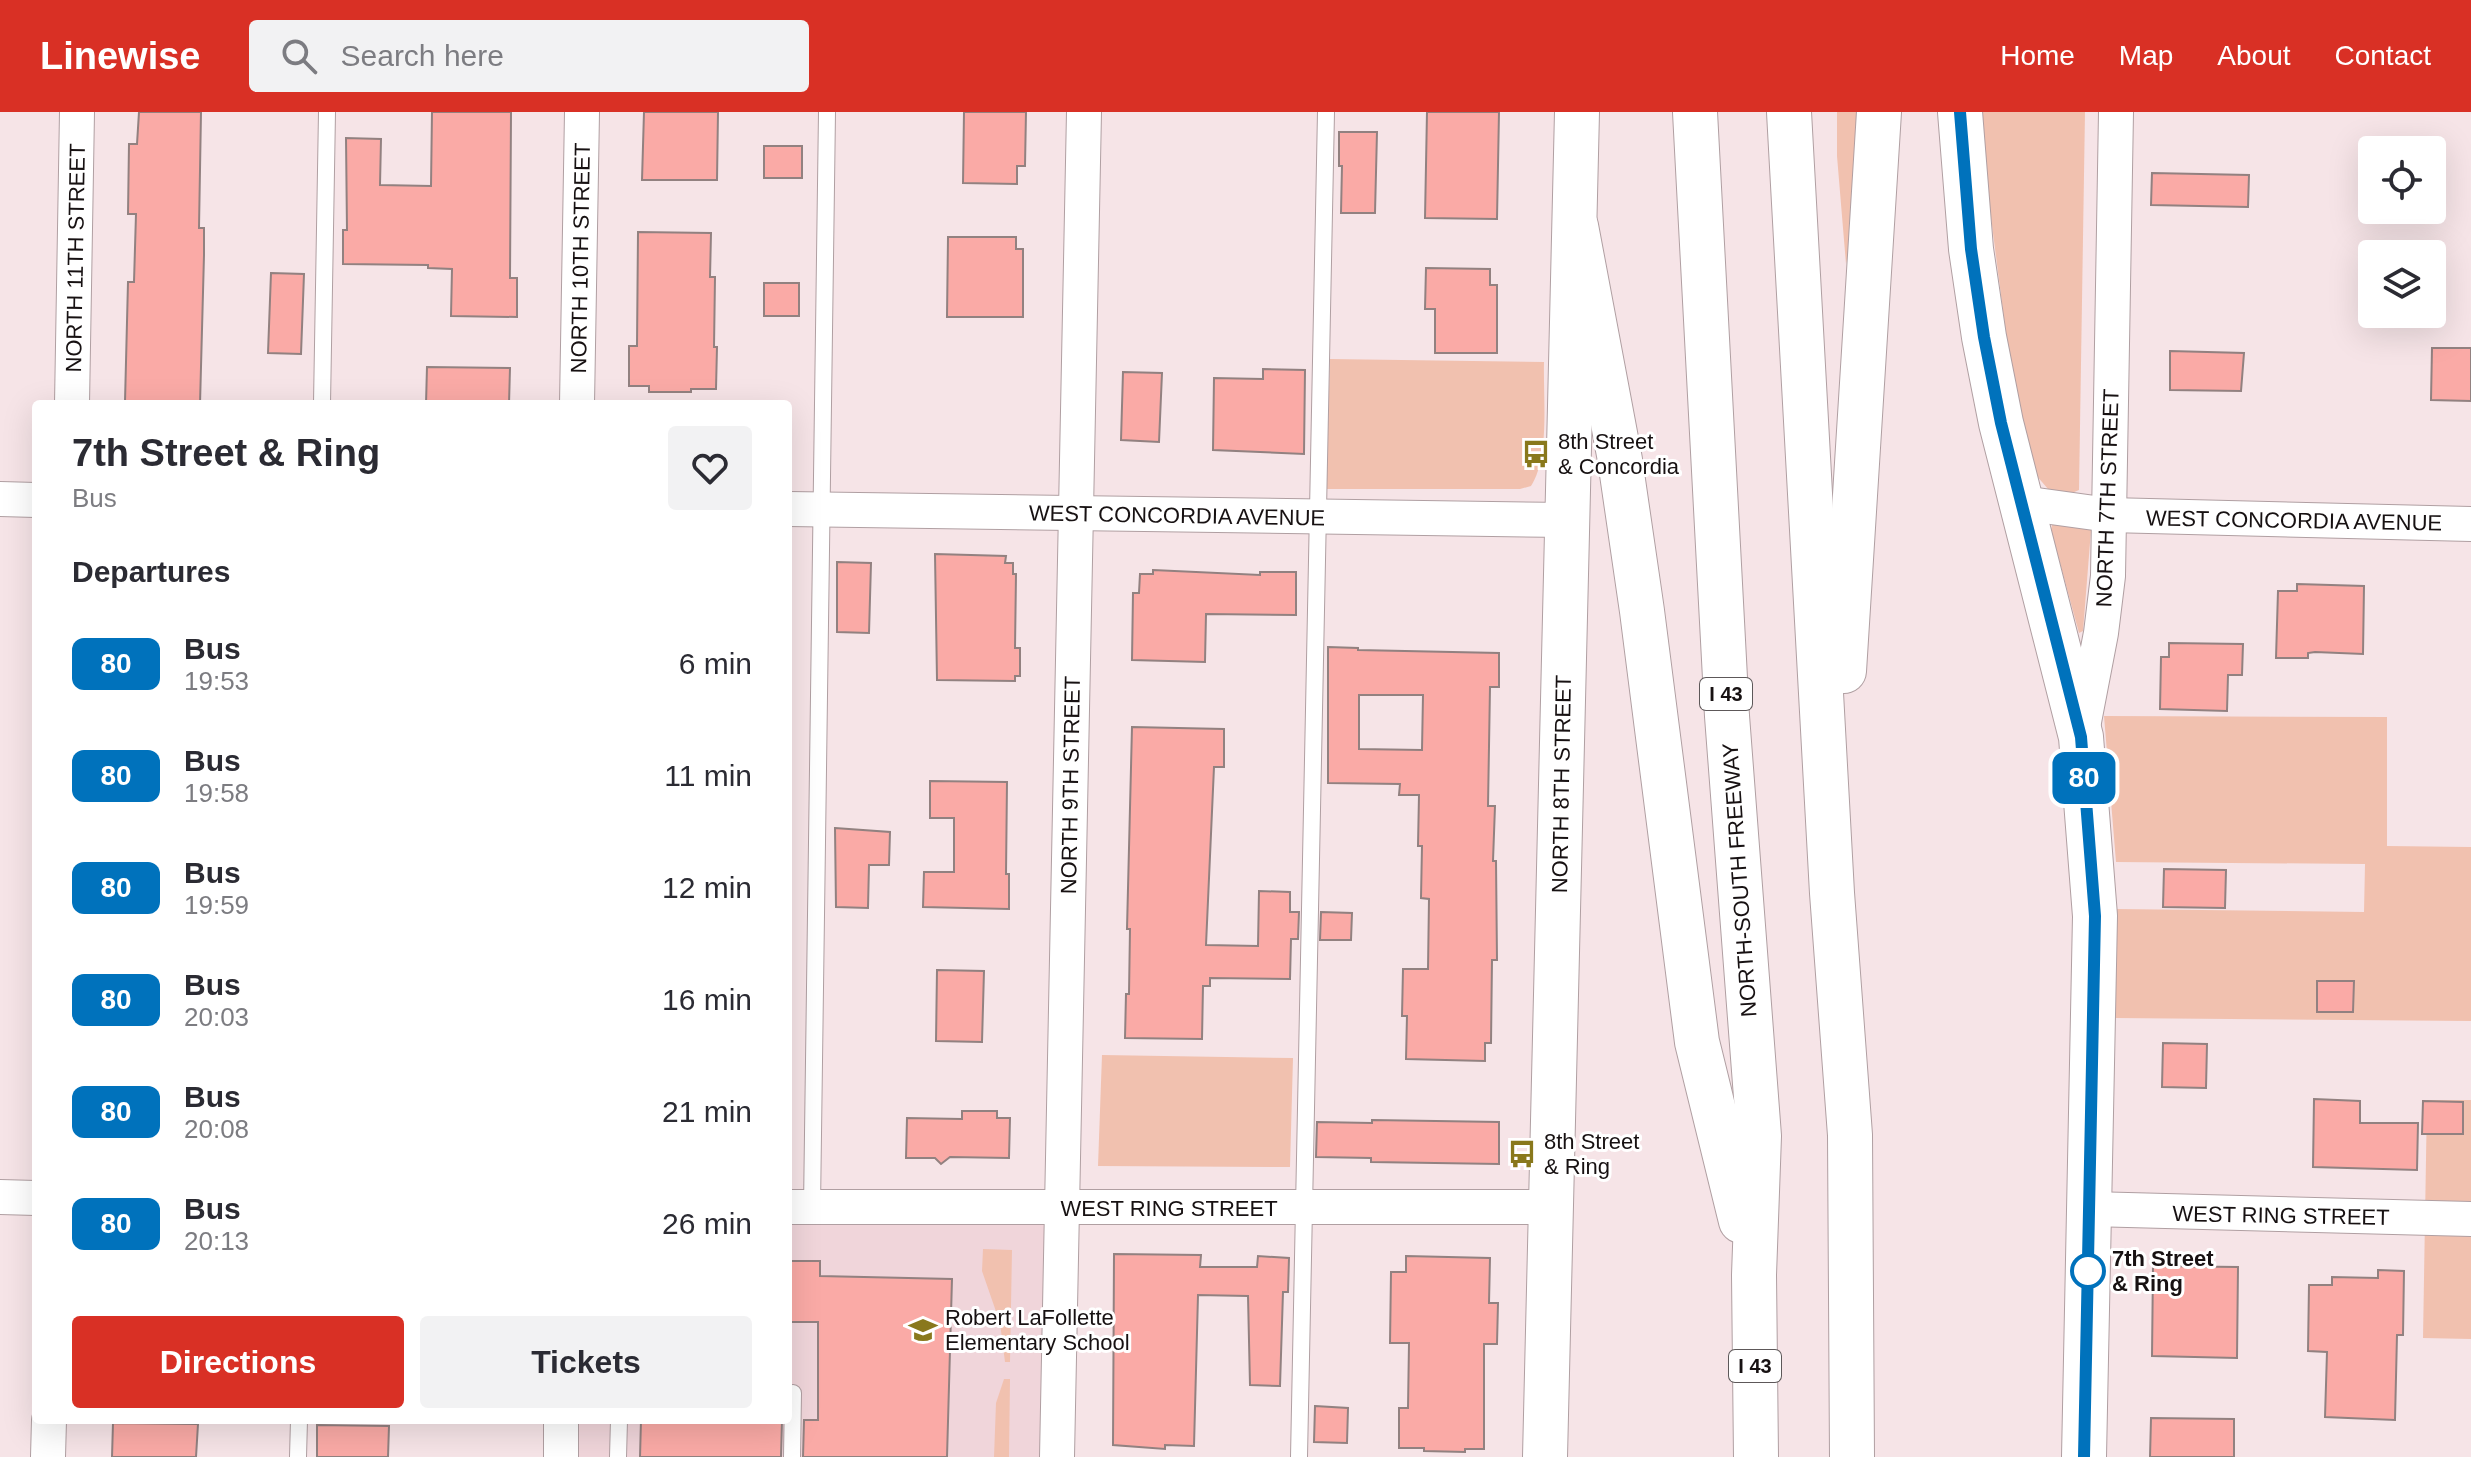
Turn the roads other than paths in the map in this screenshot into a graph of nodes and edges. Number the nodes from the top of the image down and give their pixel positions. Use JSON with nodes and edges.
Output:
{"nodes":[{"id":1,"x":77,"y":112,"type":"edge"},
{"id":2,"x":327,"y":112,"type":"edge"},
{"id":3,"x":582,"y":112,"type":"edge"},
{"id":4,"x":827,"y":112,"type":"edge"},
{"id":5,"x":1084,"y":112,"type":"edge"},
{"id":6,"x":1326,"y":112,"type":"edge"},
{"id":7,"x":1577,"y":112,"type":"edge"},
{"id":8,"x":1695,"y":112,"type":"edge"},
{"id":9,"x":1789,"y":112,"type":"edge"},
{"id":10,"x":1879,"y":112,"type":"edge"},
{"id":11,"x":1960,"y":112,"type":"edge"},
{"id":12,"x":2116,"y":112,"type":"edge"},
{"id":13,"x":1576,"y":226,"type":"junction"},
{"id":14,"x":72,"y":400,"type":"edge"},
{"id":15,"x":322,"y":400,"type":"edge"},
{"id":16,"x":577,"y":400,"type":"edge"},
{"id":17,"x":0,"y":499,"type":"edge"},
{"id":18,"x":32,"y":500,"type":"edge"},
{"id":19,"x":2022,"y":503,"type":"junction"},
{"id":20,"x":805,"y":509,"type":"edge"},
{"id":21,"x":1077,"y":513,"type":"junction"},
{"id":22,"x":2109,"y":515,"type":"junction"},
{"id":23,"x":1318,"y":517,"type":"junction"},
{"id":24,"x":1567,"y":520,"type":"junction"},
{"id":25,"x":2471,"y":524,"type":"edge"},
{"id":26,"x":2081,"y":737,"type":"junction"},
{"id":27,"x":1832,"y":893,"type":"junction"},
{"id":28,"x":0,"y":1197,"type":"edge"},
{"id":29,"x":32,"y":1198,"type":"edge"},
{"id":30,"x":800,"y":1207,"type":"edge"},
{"id":31,"x":1303,"y":1207,"type":"junction"},
{"id":32,"x":1551,"y":1207,"type":"junction"},
{"id":33,"x":1061,"y":1208,"type":"junction"},
{"id":34,"x":2090,"y":1209,"type":"junction"},
{"id":35,"x":2471,"y":1219,"type":"edge"},
{"id":36,"x":1754,"y":1275,"type":"junction"},
{"id":37,"x":793,"y":1393,"type":"dead end"},
{"id":38,"x":49,"y":1424,"type":"edge"},
{"id":39,"x":299,"y":1424,"type":"edge"},
{"id":40,"x":561,"y":1424,"type":"edge"},
{"id":41,"x":619,"y":1424,"type":"edge"},
{"id":42,"x":48,"y":1457,"type":"edge"},
{"id":43,"x":298,"y":1457,"type":"edge"},
{"id":44,"x":561,"y":1457,"type":"edge"},
{"id":45,"x":618,"y":1457,"type":"edge"},
{"id":46,"x":792,"y":1457,"type":"edge"},
{"id":47,"x":1057,"y":1457,"type":"edge"},
{"id":48,"x":1299,"y":1457,"type":"edge"},
{"id":49,"x":1545,"y":1457,"type":"edge"},
{"id":50,"x":1756,"y":1457,"type":"edge"},
{"id":51,"x":1852,"y":1457,"type":"edge"},
{"id":52,"x":2084,"y":1457,"type":"edge"}],
"edges":[{"from":1,"to":14,"type":"street","name":"NORTH 11TH STREET"},
{"from":2,"to":15,"type":"lane"},
{"from":3,"to":16,"type":"street","name":"NORTH 10TH STREET"},
{"from":4,"to":20,"type":"lane"},
{"from":5,"to":21,"type":"street","name":"NORTH 9TH STREET"},
{"from":6,"to":23,"type":"lane"},
{"from":7,"to":13,"type":"main road","name":"NORTH 8TH STREET"},
{"from":8,"to":36,"type":"main road","name":"NORTH-SOUTH FREEWAY","number":"I 43"},
{"from":9,"to":27,"type":"main road"},
{"from":10,"to":27,"type":"main road"},
{"from":11,"to":19,"type":"main road"},
{"from":12,"to":22,"type":"street","name":"NORTH 7TH STREET"},
{"from":13,"to":24,"type":"main road","name":"NORTH 8TH STREET"},
{"from":13,"to":36,"type":"main road"},
{"from":17,"to":18,"type":"street"},
{"from":19,"to":22,"type":"street","name":"WEST CONCORDIA AVENUE"},
{"from":19,"to":26,"type":"main road"},
{"from":20,"to":21,"type":"street","name":"WEST CONCORDIA AVENUE"},
{"from":20,"to":30,"type":"lane"},
{"from":21,"to":23,"type":"street","name":"WEST CONCORDIA AVENUE"},
{"from":21,"to":33,"type":"street","name":"NORTH 9TH STREET"},
{"from":22,"to":25,"type":"street","name":"WEST CONCORDIA AVENUE"},
{"from":22,"to":26,"type":"street","name":"NORTH 7TH STREET"},
{"from":23,"to":24,"type":"street","name":"WEST CONCORDIA AVENUE"},
{"from":23,"to":31,"type":"lane"},
{"from":24,"to":32,"type":"main road","name":"NORTH 8TH STREET"},
{"from":26,"to":34,"type":"main road","name":"NORTH 7TH STREET"},
{"from":27,"to":51,"type":"main road"},
{"from":28,"to":29,"type":"street"},
{"from":30,"to":33,"type":"street","name":"WEST RING STREET"},
{"from":31,"to":32,"type":"street","name":"WEST RING STREET"},
{"from":31,"to":33,"type":"street","name":"WEST RING STREET"},
{"from":31,"to":48,"type":"lane"},
{"from":32,"to":49,"type":"main road","name":"NORTH 8TH STREET"},
{"from":33,"to":47,"type":"street","name":"NORTH 9TH STREET"},
{"from":34,"to":35,"type":"street","name":"WEST RING STREET"},
{"from":34,"to":52,"type":"main road","name":"NORTH 7TH STREET"},
{"from":36,"to":50,"type":"main road","name":"NORTH-SOUTH FREEWAY","number":"I 43"},
{"from":37,"to":46,"type":"lane"},
{"from":38,"to":42,"type":"street"},
{"from":39,"to":43,"type":"lane"},
{"from":40,"to":44,"type":"street"},
{"from":41,"to":45,"type":"lane"}]}
